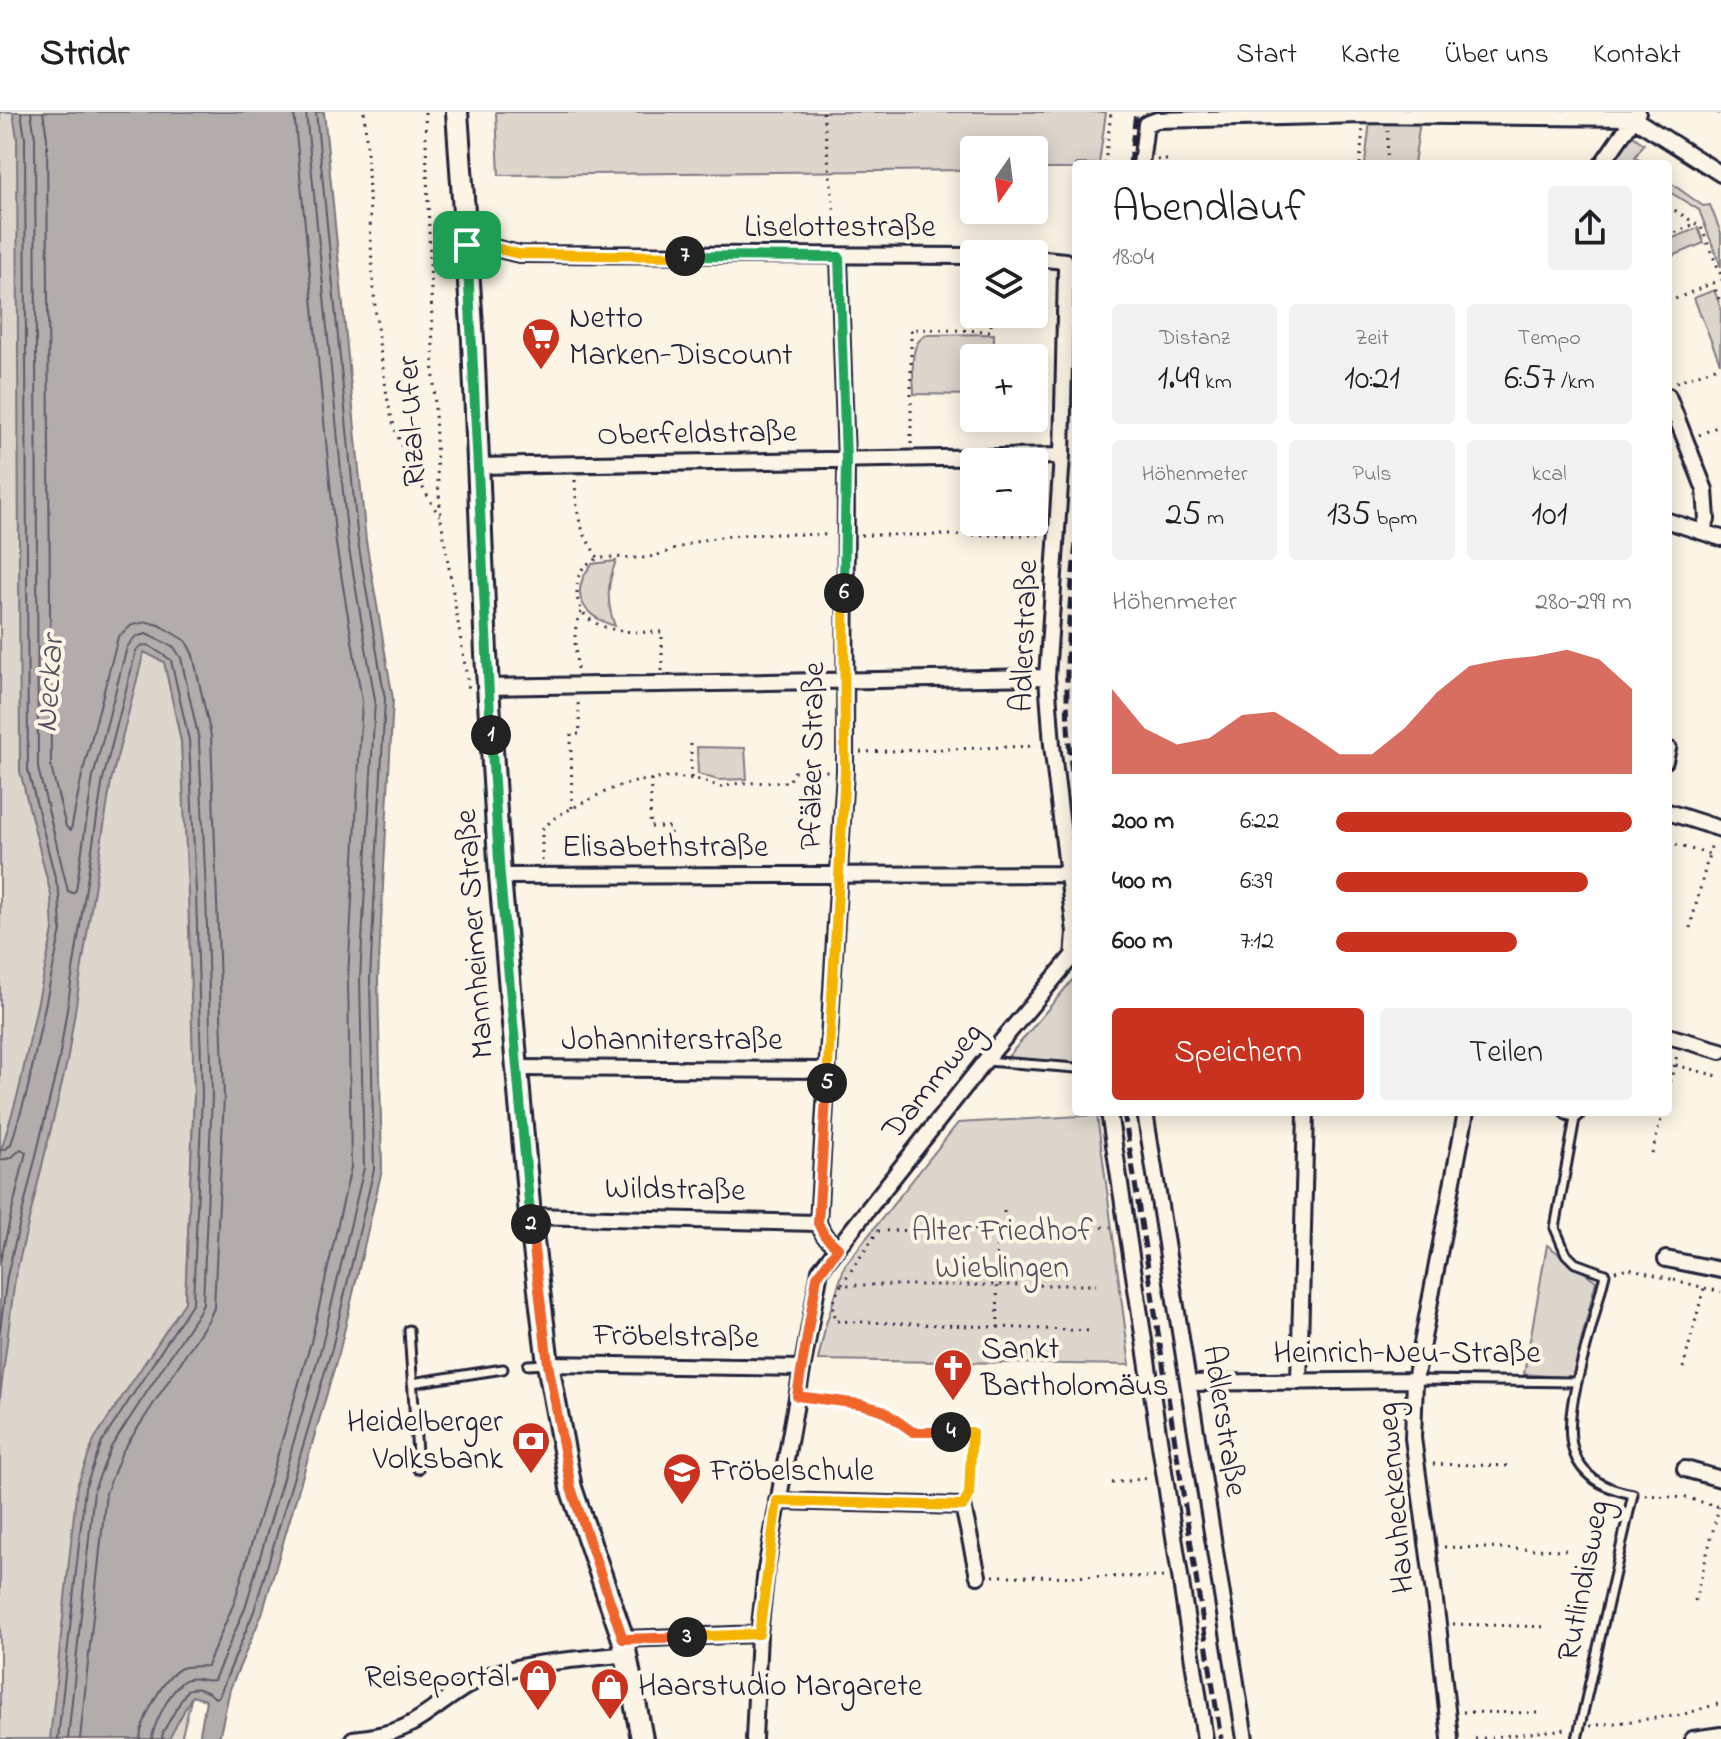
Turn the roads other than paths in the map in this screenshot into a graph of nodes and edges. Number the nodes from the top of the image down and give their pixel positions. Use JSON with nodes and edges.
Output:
{"nodes":[{"id":1,"x":457,"y":112,"type":"edge"},
{"id":2,"x":1636,"y":115,"type":"edge"},
{"id":3,"x":1142,"y":160,"type":"edge"},
{"id":4,"x":1605,"y":160,"type":"edge"},
{"id":5,"x":1718,"y":172,"type":"edge"},
{"id":6,"x":467,"y":245,"type":"junction"},
{"id":7,"x":960,"y":256,"type":"edge"},
{"id":8,"x":839,"y":257,"type":"junction"},
{"id":9,"x":1048,"y":259,"type":"edge"},
{"id":10,"x":1672,"y":411,"type":"edge"},
{"id":11,"x":1062,"y":456,"type":"junction"},
{"id":12,"x":846,"y":460,"type":"junction"},
{"id":13,"x":477,"y":466,"type":"junction"},
{"id":14,"x":1672,"y":522,"type":"edge"},
{"id":15,"x":1703,"y":530,"type":"junction"},
{"id":16,"x":1721,"y":538,"type":"edge"},
{"id":17,"x":1047,"y":677,"type":"junction"},
{"id":18,"x":844,"y":682,"type":"junction"},
{"id":19,"x":479,"y":690,"type":"junction"},
{"id":20,"x":1672,"y":813,"type":"edge"},
{"id":21,"x":1719,"y":829,"type":"edge"},
{"id":22,"x":1069,"y":874,"type":"junction"},
{"id":23,"x":840,"y":875,"type":"junction"},
{"id":24,"x":500,"y":876,"type":"junction"},
{"id":25,"x":1072,"y":903,"type":"edge"},
{"id":26,"x":1072,"y":960,"type":"edge"},
{"id":27,"x":1674,"y":1038,"type":"edge"},
{"id":28,"x":1721,"y":1051,"type":"edge"},
{"id":29,"x":985,"y":1061,"type":"junction"},
{"id":30,"x":516,"y":1068,"type":"junction"},
{"id":31,"x":1072,"y":1068,"type":"edge"},
{"id":32,"x":828,"y":1070,"type":"junction"},
{"id":33,"x":1110,"y":1116,"type":"edge"},
{"id":34,"x":1146,"y":1116,"type":"edge"},
{"id":35,"x":1306,"y":1116,"type":"edge"},
{"id":36,"x":1465,"y":1116,"type":"edge"},
{"id":37,"x":1573,"y":1116,"type":"edge"},
{"id":38,"x":530,"y":1216,"type":"junction"},
{"id":39,"x":818,"y":1223,"type":"junction"},
{"id":40,"x":838,"y":1248,"type":"junction"},
{"id":41,"x":1672,"y":1260,"type":"road end"},
{"id":42,"x":1721,"y":1270,"type":"edge"},
{"id":43,"x":409,"y":1330,"type":"dead end"},
{"id":44,"x":538,"y":1365,"type":"junction"},
{"id":45,"x":802,"y":1368,"type":"junction"},
{"id":46,"x":503,"y":1369,"type":"dead end"},
{"id":47,"x":1415,"y":1380,"type":"junction"},
{"id":48,"x":1299,"y":1382,"type":"junction"},
{"id":49,"x":1577,"y":1382,"type":"junction"},
{"id":50,"x":412,"y":1383,"type":"junction"},
{"id":51,"x":1189,"y":1383,"type":"junction"},
{"id":52,"x":418,"y":1469,"type":"dead end"},
{"id":53,"x":1685,"y":1469,"type":"dead end"},
{"id":54,"x":1721,"y":1479,"type":"edge"},
{"id":55,"x":777,"y":1501,"type":"junction"},
{"id":56,"x":978,"y":1576,"type":"road end"},
{"id":57,"x":759,"y":1634,"type":"junction"},
{"id":58,"x":625,"y":1646,"type":"junction"},
{"id":59,"x":1718,"y":1737,"type":"edge"},
{"id":60,"x":353,"y":1739,"type":"edge"},
{"id":61,"x":642,"y":1739,"type":"edge"},
{"id":62,"x":754,"y":1739,"type":"edge"},
{"id":63,"x":1205,"y":1739,"type":"edge"},
{"id":64,"x":1245,"y":1739,"type":"edge"},
{"id":65,"x":1450,"y":1739,"type":"edge"},
{"id":66,"x":1577,"y":1739,"type":"edge"},
{"id":67,"x":1693,"y":1739,"type":"edge"}],
"edges":[{"from":1,"to":6,"type":"street","name":"Mannheimer Straße"},
{"from":2,"to":3,"type":"street"},
{"from":2,"to":4,"type":"street"},
{"from":2,"to":5,"type":"street"},
{"from":6,"to":8,"type":"street","name":"Liselottestraße"},
{"from":6,"to":13,"type":"street","name":"Mannheimer Straße"},
{"from":7,"to":8,"type":"street","name":"Liselottestraße"},
{"from":8,"to":12,"type":"street","name":"Pfälzer Straße"},
{"from":9,"to":11,"type":"street","name":"Adlerstraße"},
{"from":10,"to":15,"type":"street"},
{"from":11,"to":12,"type":"street","name":"Oberfeldstraße"},
{"from":11,"to":17,"type":"street","name":"Adlerstraße"},
{"from":12,"to":13,"type":"street","name":"Oberfeldstraße"},
{"from":12,"to":18,"type":"street","name":"Pfälzer Straße"},
{"from":13,"to":19,"type":"street","name":"Mannheimer Straße"},
{"from":14,"to":15,"type":"street"},
{"from":15,"to":16,"type":"street"},
{"from":17,"to":18,"type":"street"},
{"from":17,"to":22,"type":"street","name":"Adlerstraße"},
{"from":18,"to":19,"type":"street"},
{"from":18,"to":23,"type":"street","name":"Pfälzer Straße"},
{"from":19,"to":24,"type":"street","name":"Mannheimer Straße"},
{"from":20,"to":21,"type":"street"},
{"from":22,"to":23,"type":"street","name":"Elisabethstraße"},
{"from":22,"to":25,"type":"street","name":"Adlerstraße"},
{"from":23,"to":24,"type":"street","name":"Elisabethstraße"},
{"from":23,"to":32,"type":"street","name":"Pfälzer Straße"},
{"from":24,"to":30,"type":"street","name":"Mannheimer Straße"},
{"from":26,"to":29,"type":"street","name":"Dammweg"},
{"from":27,"to":28,"type":"street"},
{"from":29,"to":31,"type":"lane"},
{"from":29,"to":40,"type":"street","name":"Dammweg"},
{"from":30,"to":32,"type":"street","name":"Johanniterstraße"},
{"from":30,"to":38,"type":"street","name":"Mannheimer Straße"},
{"from":32,"to":39,"type":"street","name":"Pfälzer Straße"},
{"from":33,"to":63,"type":"street","name":"Adlerstraße"},
{"from":34,"to":51,"type":"street","name":"Adlerstraße"},
{"from":35,"to":48,"type":"street"},
{"from":36,"to":47,"type":"street","name":"Hauheckenweg"},
{"from":37,"to":49,"type":"lane","name":"Rutlindisweg"},
{"from":38,"to":39,"type":"street","name":"Wildstraße"},
{"from":38,"to":44,"type":"street","name":"Mannheimer Straße"},
{"from":39,"to":40,"type":"street"},
{"from":40,"to":45,"type":"street","name":"Dammweg"},
{"from":41,"to":42,"type":"street"},
{"from":43,"to":50,"type":"lane"},
{"from":44,"to":45,"type":"street","name":"Fröbelstraße"},
{"from":44,"to":58,"type":"street","name":"Mannheimer Straße"},
{"from":45,"to":55,"type":"street","name":"Dammweg"},
{"from":46,"to":50,"type":"lane"},
{"from":47,"to":48,"type":"street","name":"Heinrich-Neu-Straße"},
{"from":47,"to":49,"type":"lane","name":"Heinrich-Neu-Straße"},
{"from":47,"to":65,"type":"street","name":"Hauheckenweg"},
{"from":48,"to":51,"type":"street","name":"Heinrich-Neu-Straße"},
{"from":49,"to":66,"type":"lane","name":"Rutlindisweg"},
{"from":50,"to":52,"type":"lane"},
{"from":51,"to":64,"type":"street","name":"Adlerstraße"},
{"from":53,"to":54,"type":"street"},
{"from":55,"to":56,"type":"street"},
{"from":55,"to":57,"type":"street","name":"Dammweg"},
{"from":57,"to":58,"type":"street"},
{"from":57,"to":62,"type":"street","name":"Dammweg"},
{"from":58,"to":60,"type":"street"},
{"from":58,"to":61,"type":"street","name":"Mannheimer Straße"},
{"from":59,"to":67,"type":"street"}]}
